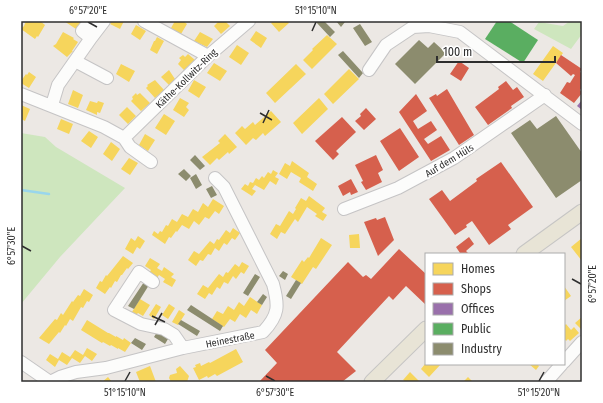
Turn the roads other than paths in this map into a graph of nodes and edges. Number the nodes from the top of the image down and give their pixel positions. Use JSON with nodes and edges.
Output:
{"nodes":[{"id":1,"x":90,"y":21,"type":"edge"},
{"id":2,"x":104,"y":21,"type":"edge"},
{"id":3,"x":144,"y":21,"type":"edge"},
{"id":4,"x":250,"y":21,"type":"edge"},
{"id":5,"x":91,"y":38,"type":"junction"},
{"id":6,"x":208,"y":56,"type":"junction"},
{"id":7,"x":75,"y":61,"type":"junction"},
{"id":8,"x":369,"y":70,"type":"dead end"},
{"id":9,"x":107,"y":78,"type":"dead end"},
{"id":10,"x":21,"y":94,"type":"edge"},
{"id":11,"x":545,"y":95,"type":"junction"},
{"id":12,"x":52,"y":105,"type":"junction"},
{"id":13,"x":582,"y":124,"type":"edge"},
{"id":14,"x":124,"y":138,"type":"junction"},
{"id":15,"x":151,"y":162,"type":"dead end"},
{"id":16,"x":215,"y":178,"type":"dead end"},
{"id":17,"x":344,"y":209,"type":"dead end"},
{"id":18,"x":582,"y":212,"type":"edge"},
{"id":19,"x":525,"y":253,"type":"edge"},
{"id":20,"x":153,"y":282,"type":"dead end"},
{"id":21,"x":425,"y":330,"type":"edge"},
{"id":22,"x":582,"y":342,"type":"edge"},
{"id":23,"x":183,"y":348,"type":"junction"},
{"id":24,"x":565,"y":361,"type":"edge"},
{"id":25,"x":21,"y":362,"type":"edge"},
{"id":26,"x":561,"y":365,"type":"edge"},
{"id":27,"x":50,"y":382,"type":"edge"},
{"id":28,"x":372,"y":382,"type":"edge"},
{"id":29,"x":546,"y":382,"type":"edge"}],
"edges":[{"from":1,"to":5,"type":"street"},
{"from":2,"to":5,"type":"street"},
{"from":3,"to":6,"type":"street"},
{"from":4,"to":6,"type":"street","name":"Käthe-Kollwitz-Ring"},
{"from":5,"to":7,"type":"street"},
{"from":6,"to":14,"type":"street","name":"Käthe-Kollwitz-Ring"},
{"from":7,"to":9,"type":"street"},
{"from":7,"to":12,"type":"street"},
{"from":8,"to":11,"type":"street"},
{"from":10,"to":12,"type":"street"},
{"from":11,"to":13,"type":"street"},
{"from":11,"to":17,"type":"street","name":"Auf dem Hüls"},
{"from":12,"to":14,"type":"street"},
{"from":14,"to":15,"type":"street"},
{"from":16,"to":23,"type":"street","name":"Heinestraße"},
{"from":18,"to":19,"type":"main road"},
{"from":20,"to":23,"type":"street"},
{"from":21,"to":28,"type":"main road"},
{"from":22,"to":24,"type":"street"},
{"from":23,"to":27,"type":"street","name":"Heinestraße"},
{"from":25,"to":27,"type":"street"},
{"from":26,"to":29,"type":"street"}]}
